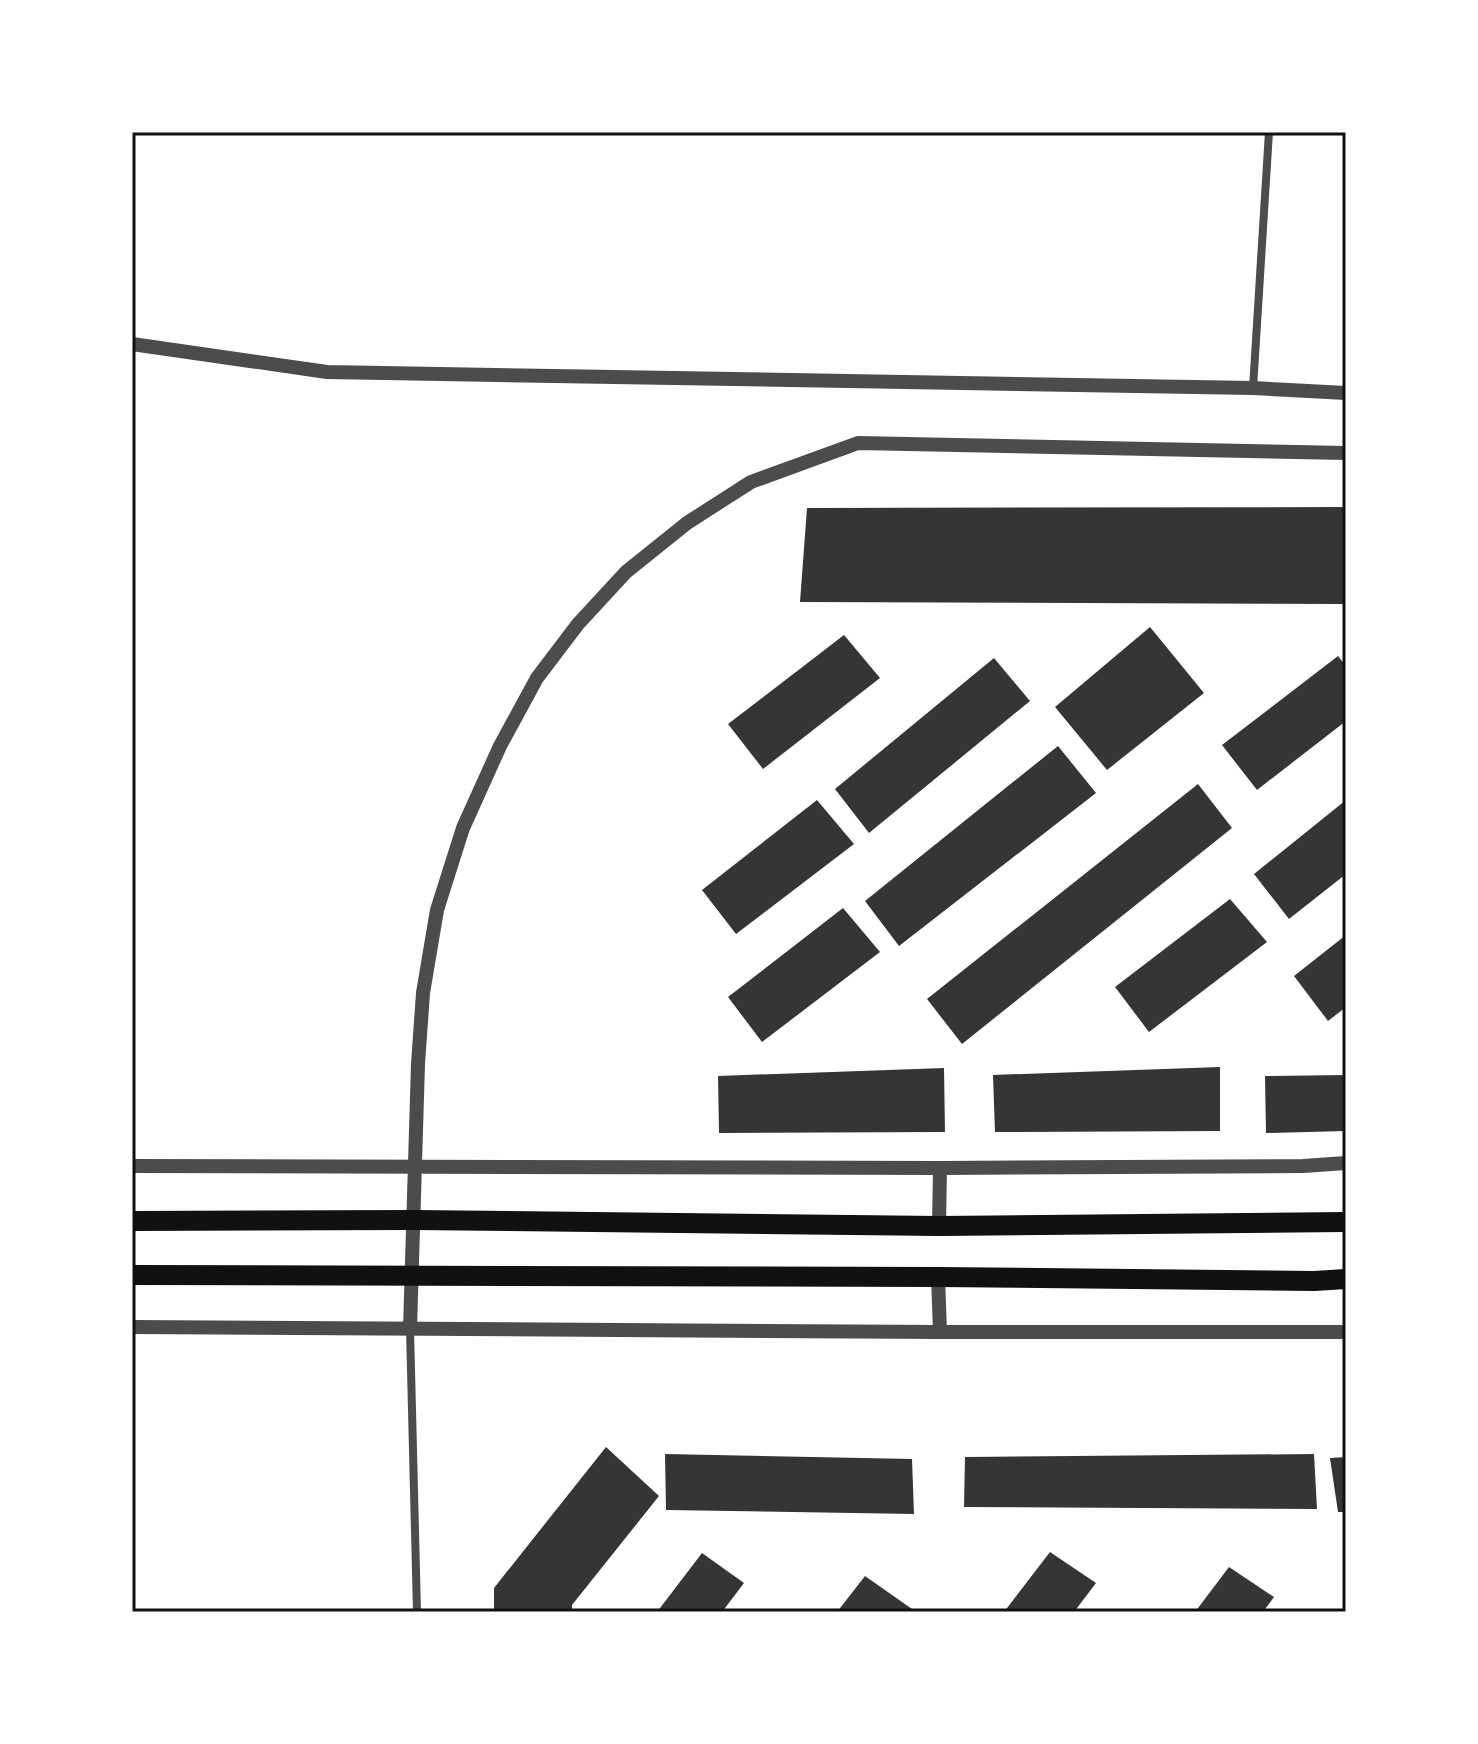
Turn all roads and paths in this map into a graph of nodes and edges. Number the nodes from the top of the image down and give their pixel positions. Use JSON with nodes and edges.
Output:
{"nodes":[{"id":1,"x":1269,"y":132,"type":"edge"},
{"id":2,"x":132,"y":344,"type":"edge"},
{"id":3,"x":1253,"y":388,"type":"junction"},
{"id":4,"x":1346,"y":393,"type":"edge"},
{"id":5,"x":1346,"y":453,"type":"edge"},
{"id":6,"x":1346,"y":1163,"type":"edge"},
{"id":7,"x":132,"y":1166,"type":"edge"},
{"id":8,"x":415,"y":1167,"type":"junction"},
{"id":9,"x":940,"y":1168,"type":"junction"},
{"id":10,"x":413,"y":1220,"type":"junction"},
{"id":11,"x":132,"y":1221,"type":"edge"},
{"id":12,"x":1346,"y":1222,"type":"edge"},
{"id":13,"x":939,"y":1226,"type":"junction"},
{"id":14,"x":132,"y":1275,"type":"edge"},
{"id":15,"x":412,"y":1275,"type":"junction"},
{"id":16,"x":938,"y":1277,"type":"junction"},
{"id":17,"x":1346,"y":1279,"type":"edge"},
{"id":18,"x":132,"y":1327,"type":"edge"},
{"id":19,"x":410,"y":1329,"type":"junction"},
{"id":20,"x":940,"y":1332,"type":"junction"},
{"id":21,"x":1346,"y":1332,"type":"edge"},
{"id":22,"x":417,"y":1612,"type":"edge"}],
"edges":[{"from":1,"to":3,"type":"street"},
{"from":2,"to":3,"type":"street"},
{"from":3,"to":4,"type":"street"},
{"from":5,"to":8,"type":"street"},
{"from":6,"to":9,"type":"street"},
{"from":7,"to":8,"type":"street"},
{"from":8,"to":9,"type":"street"},
{"from":8,"to":10,"type":"street"},
{"from":9,"to":13,"type":"street"},
{"from":10,"to":11,"type":"main road"},
{"from":10,"to":13,"type":"main road"},
{"from":10,"to":15,"type":"street"},
{"from":12,"to":13,"type":"main road"},
{"from":14,"to":15,"type":"main road"},
{"from":15,"to":16,"type":"main road"},
{"from":15,"to":19,"type":"street"},
{"from":16,"to":17,"type":"main road"},
{"from":16,"to":20,"type":"street"},
{"from":18,"to":19,"type":"street"},
{"from":19,"to":20,"type":"street"},
{"from":19,"to":22,"type":"street"},
{"from":20,"to":21,"type":"street"}]}
